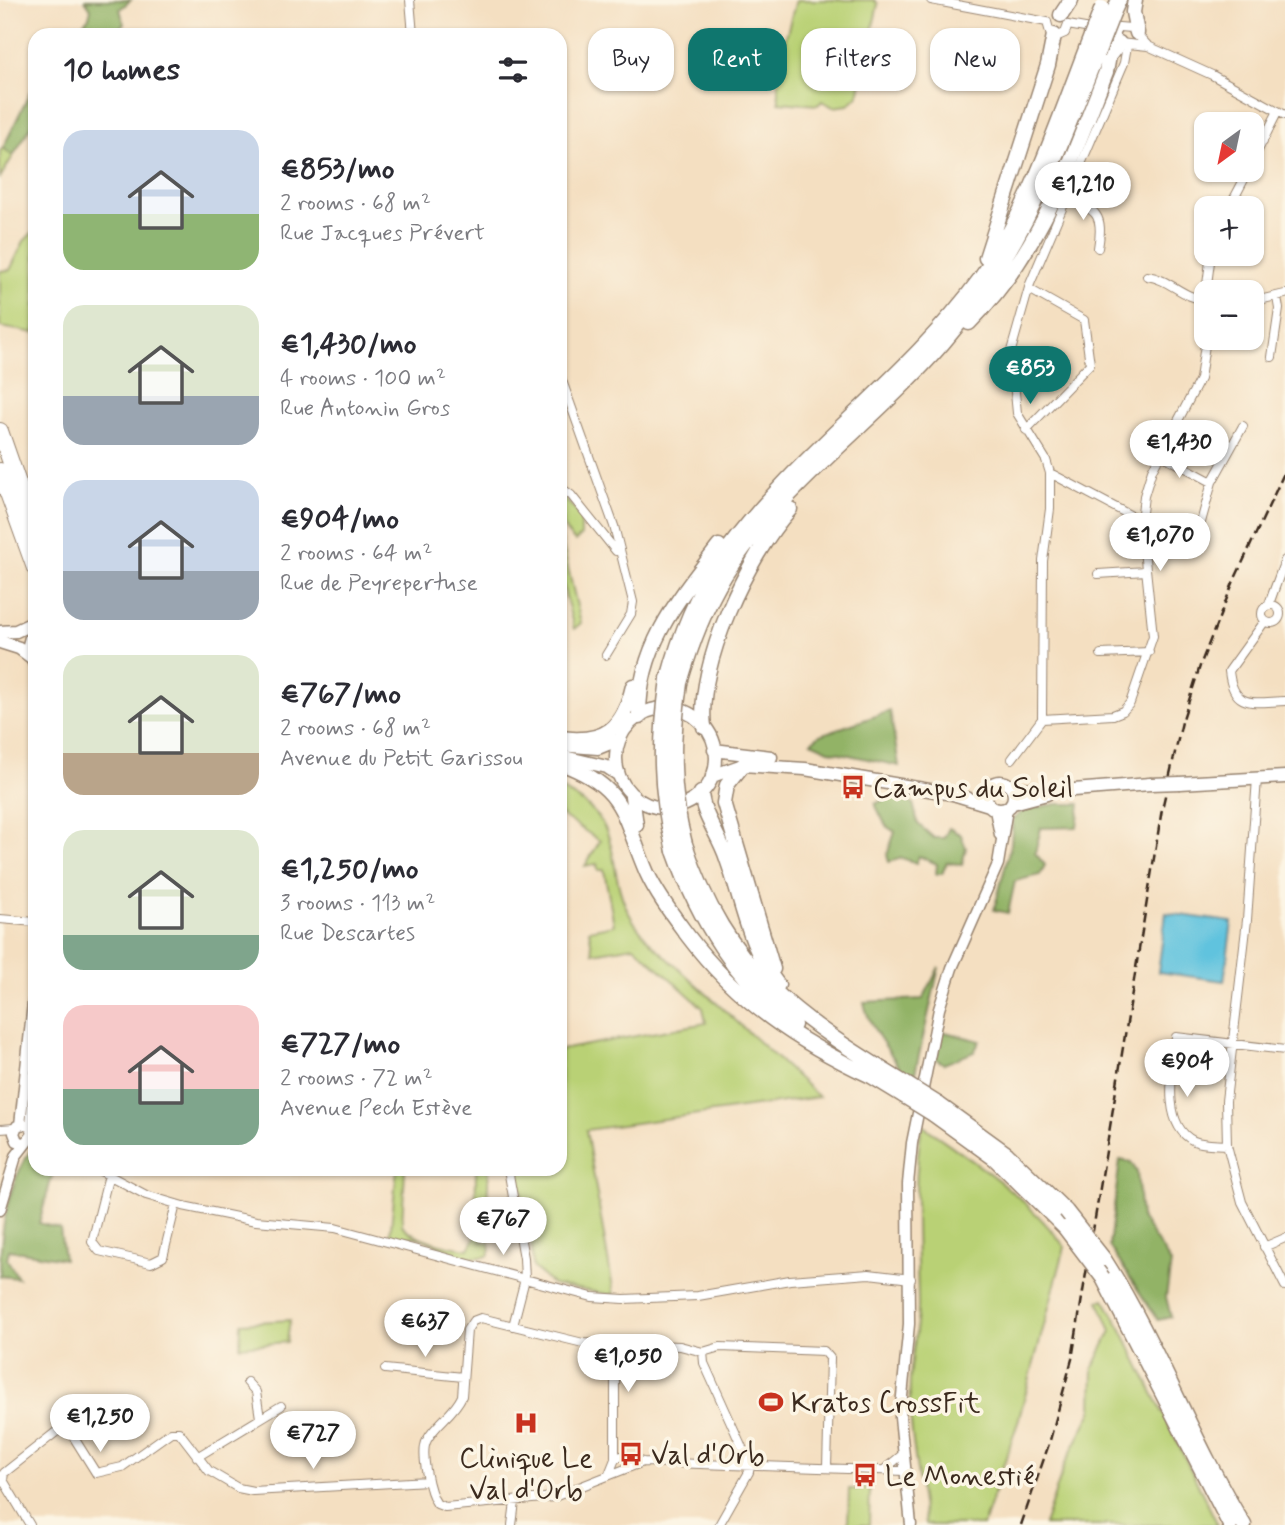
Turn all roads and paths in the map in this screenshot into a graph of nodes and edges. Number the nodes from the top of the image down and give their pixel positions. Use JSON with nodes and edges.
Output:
{"nodes":[{"id":1,"x":410,"y":0,"type":"edge"},
{"id":2,"x":931,"y":0,"type":"edge"},
{"id":3,"x":1070,"y":0,"type":"edge"},
{"id":4,"x":1135,"y":0,"type":"edge"},
{"id":5,"x":1110,"y":5,"type":"edge"},
{"id":6,"x":1065,"y":20,"type":"junction"},
{"id":7,"x":412,"y":28,"type":"edge"},
{"id":8,"x":1050,"y":29,"type":"junction"},
{"id":9,"x":1128,"y":40,"type":"junction"},
{"id":10,"x":1091,"y":52,"type":"junction"},
{"id":11,"x":1283,"y":112,"type":"edge"},
{"id":12,"x":1264,"y":140,"type":"edge"},
{"id":13,"x":1066,"y":198,"type":"junction"},
{"id":14,"x":1098,"y":248,"type":"dead end"},
{"id":15,"x":1147,"y":276,"type":"dead end"},
{"id":16,"x":1029,"y":289,"type":"junction"},
{"id":17,"x":1281,"y":296,"type":"edge"},
{"id":18,"x":1194,"y":299,"type":"edge"},
{"id":19,"x":957,"y":306,"type":"junction"},
{"id":20,"x":1204,"y":350,"type":"edge"},
{"id":21,"x":1272,"y":356,"type":"dead end"},
{"id":22,"x":567,"y":395,"type":"edge"},
{"id":23,"x":884,"y":403,"type":"junction"},
{"id":24,"x":1242,"y":426,"type":"dead end"},
{"id":25,"x":0,"y":430,"type":"edge"},
{"id":26,"x":1026,"y":430,"type":"junction"},
{"id":27,"x":828,"y":441,"type":"junction"},
{"id":28,"x":843,"y":442,"type":"junction"},
{"id":29,"x":1160,"y":454,"type":"junction"},
{"id":30,"x":0,"y":471,"type":"edge"},
{"id":31,"x":1050,"y":473,"type":"junction"},
{"id":32,"x":1212,"y":482,"type":"junction"},
{"id":33,"x":567,"y":492,"type":"edge"},
{"id":34,"x":28,"y":512,"type":"edge"},
{"id":35,"x":1141,"y":522,"type":"junction"},
{"id":36,"x":1187,"y":545,"type":"dead end"},
{"id":37,"x":28,"y":549,"type":"edge"},
{"id":38,"x":621,"y":560,"type":"junction"},
{"id":39,"x":1285,"y":560,"type":"edge"},
{"id":40,"x":1146,"y":571,"type":"junction"},
{"id":41,"x":1098,"y":574,"type":"dead end"},
{"id":42,"x":1269,"y":604,"type":"junction"},
{"id":43,"x":1282,"y":612,"type":"edge"},
{"id":44,"x":1265,"y":621,"type":"junction"},
{"id":45,"x":28,"y":625,"type":"edge"},
{"id":46,"x":0,"y":632,"type":"edge"},
{"id":47,"x":655,"y":638,"type":"junction"},
{"id":48,"x":0,"y":642,"type":"edge"},
{"id":49,"x":1149,"y":652,"type":"junction"},
{"id":50,"x":1101,"y":654,"type":"dead end"},
{"id":51,"x":607,"y":655,"type":"dead end"},
{"id":52,"x":28,"y":656,"type":"edge"},
{"id":53,"x":674,"y":681,"type":"junction"},
{"id":54,"x":1285,"y":701,"type":"edge"},
{"id":55,"x":639,"y":717,"type":"junction"},
{"id":56,"x":1042,"y":719,"type":"junction"},
{"id":57,"x":704,"y":727,"type":"junction"},
{"id":58,"x":567,"y":739,"type":"edge"},
{"id":59,"x":620,"y":739,"type":"junction"},
{"id":60,"x":567,"y":746,"type":"edge"},
{"id":61,"x":714,"y":750,"type":"junction"},
{"id":62,"x":567,"y":758,"type":"edge"},
{"id":63,"x":1012,"y":759,"type":"dead end"},
{"id":64,"x":743,"y":765,"type":"junction"},
{"id":65,"x":567,"y":766,"type":"edge"},
{"id":66,"x":619,"y":775,"type":"junction"},
{"id":67,"x":712,"y":776,"type":"junction"},
{"id":68,"x":860,"y":777,"type":"junction"},
{"id":69,"x":1285,"y":777,"type":"edge"},
{"id":70,"x":1257,"y":778,"type":"junction"},
{"id":71,"x":1012,"y":788,"type":"junction"},
{"id":72,"x":988,"y":789,"type":"junction"},
{"id":73,"x":1061,"y":791,"type":"junction"},
{"id":74,"x":701,"y":793,"type":"junction"},
{"id":75,"x":953,"y":794,"type":"junction"},
{"id":76,"x":632,"y":796,"type":"junction"},
{"id":77,"x":1001,"y":806,"type":"junction"},
{"id":78,"x":679,"y":848,"type":"junction"},
{"id":79,"x":671,"y":911,"type":"junction"},
{"id":80,"x":0,"y":919,"type":"edge"},
{"id":81,"x":28,"y":921,"type":"edge"},
{"id":82,"x":782,"y":990,"type":"junction"},
{"id":83,"x":819,"y":1030,"type":"junction"},
{"id":84,"x":1233,"y":1043,"type":"junction"},
{"id":85,"x":1285,"y":1050,"type":"edge"},
{"id":86,"x":871,"y":1076,"type":"junction"},
{"id":87,"x":28,"y":1090,"type":"edge"},
{"id":88,"x":905,"y":1090,"type":"junction"},
{"id":89,"x":935,"y":1109,"type":"junction"},
{"id":90,"x":28,"y":1117,"type":"edge"},
{"id":91,"x":0,"y":1130,"type":"edge"},
{"id":92,"x":25,"y":1135,"type":"edge"},
{"id":93,"x":1227,"y":1145,"type":"junction"},
{"id":94,"x":109,"y":1176,"type":"edge"},
{"id":95,"x":111,"y":1176,"type":"edge"},
{"id":96,"x":509,"y":1176,"type":"edge"},
{"id":97,"x":176,"y":1204,"type":"junction"},
{"id":98,"x":0,"y":1210,"type":"edge"},
{"id":99,"x":1285,"y":1238,"type":"edge"},
{"id":100,"x":1264,"y":1247,"type":"junction"},
{"id":101,"x":524,"y":1279,"type":"junction"},
{"id":102,"x":911,"y":1279,"type":"junction"},
{"id":103,"x":1285,"y":1286,"type":"edge"},
{"id":104,"x":513,"y":1326,"type":"junction"},
{"id":105,"x":615,"y":1344,"type":"junction"},
{"id":106,"x":703,"y":1352,"type":"junction"},
{"id":107,"x":384,"y":1369,"type":"dead end"},
{"id":108,"x":463,"y":1377,"type":"junction"},
{"id":109,"x":247,"y":1382,"type":"dead end"},
{"id":110,"x":281,"y":1406,"type":"dead end"},
{"id":111,"x":260,"y":1418,"type":"junction"},
{"id":112,"x":903,"y":1454,"type":"junction"},
{"id":113,"x":197,"y":1457,"type":"junction"},
{"id":114,"x":621,"y":1463,"type":"junction"},
{"id":115,"x":750,"y":1465,"type":"junction"},
{"id":116,"x":827,"y":1467,"type":"junction"},
{"id":117,"x":886,"y":1468,"type":"junction"},
{"id":118,"x":905,"y":1471,"type":"junction"},
{"id":119,"x":428,"y":1481,"type":"junction"},
{"id":120,"x":515,"y":1502,"type":"junction"},
{"id":121,"x":30,"y":1525,"type":"edge"},
{"id":122,"x":512,"y":1525,"type":"edge"},
{"id":123,"x":719,"y":1525,"type":"edge"},
{"id":124,"x":911,"y":1525,"type":"edge"},
{"id":125,"x":1230,"y":1525,"type":"edge"},
{"id":126,"x":1244,"y":1525,"type":"edge"}],
"edges":[{"from":1,"to":7,"type":"street"},
{"from":2,"to":8,"type":"street"},
{"from":3,"to":6,"type":"highway"},
{"from":4,"to":9,"type":"highway"},
{"from":5,"to":10,"type":"highway","bridge":true},
{"from":6,"to":8,"type":"street"},
{"from":6,"to":8,"type":"street"},
{"from":6,"to":9,"type":"street"},
{"from":8,"to":19,"type":"highway"},
{"from":9,"to":11,"type":"street"},
{"from":9,"to":13,"type":"street"},
{"from":9,"to":23,"type":"highway"},
{"from":10,"to":19,"type":"highway"},
{"from":10,"to":23,"type":"highway"},
{"from":11,"to":12,"type":"street"},
{"from":13,"to":14,"type":"street"},
{"from":13,"to":16,"type":"street"},
{"from":15,"to":18,"type":"street"},
{"from":16,"to":26,"type":"street"},
{"from":16,"to":26,"type":"street"},
{"from":17,"to":21,"type":"street"},
{"from":19,"to":27,"type":"highway"},
{"from":20,"to":29,"type":"street"},
{"from":22,"to":38,"type":"street"},
{"from":23,"to":28,"type":"highway"},
{"from":24,"to":32,"type":"street"},
{"from":25,"to":34,"type":"highway"},
{"from":26,"to":31,"type":"street"},
{"from":27,"to":47,"type":"highway"},
{"from":27,"to":53,"type":"highway"},
{"from":28,"to":53,"type":"highway"},
{"from":28,"to":57,"type":"highway"},
{"from":29,"to":32,"type":"street"},
{"from":29,"to":35,"type":"street"},
{"from":30,"to":37,"type":"highway"},
{"from":31,"to":35,"type":"street"},
{"from":31,"to":56,"type":"street"},
{"from":32,"to":36,"type":"street"},
{"from":33,"to":38,"type":"street"},
{"from":35,"to":40,"type":"street"},
{"from":38,"to":51,"type":"street"},
{"from":39,"to":42,"type":"street"},
{"from":40,"to":41,"type":"street"},
{"from":40,"to":49,"type":"street"},
{"from":42,"to":43,"type":"street"},
{"from":42,"to":44,"type":"street"},
{"from":43,"to":44,"type":"street"},
{"from":44,"to":54,"type":"street"},
{"from":45,"to":46,"type":"main road"},
{"from":47,"to":55,"type":"highway"},
{"from":47,"to":58,"type":"highway"},
{"from":48,"to":52,"type":"main road"},
{"from":49,"to":50,"type":"street"},
{"from":49,"to":56,"type":"street"},
{"from":53,"to":78,"type":"highway","bridge":true},
{"from":55,"to":57,"type":"main road"},
{"from":55,"to":59,"type":"main road"},
{"from":56,"to":63,"type":"street"},
{"from":57,"to":61,"type":"main road"},
{"from":59,"to":60,"type":"main road"},
{"from":59,"to":66,"type":"main road"},
{"from":61,"to":67,"type":"main road"},
{"from":61,"to":68,"type":"main road"},
{"from":62,"to":66,"type":"main road"},
{"from":64,"to":67,"type":"main road"},
{"from":64,"to":68,"type":"main road"},
{"from":64,"to":82,"type":"highway"},
{"from":65,"to":79,"type":"highway"},
{"from":66,"to":76,"type":"main road"},
{"from":67,"to":74,"type":"main road"},
{"from":68,"to":75,"type":"main road"},
{"from":69,"to":70,"type":"main road"},
{"from":70,"to":73,"type":"main road","bridge":true},
{"from":70,"to":84,"type":"street"},
{"from":71,"to":72,"type":"main road"},
{"from":71,"to":73,"type":"main road"},
{"from":71,"to":77,"type":"main road"},
{"from":72,"to":75,"type":"main road"},
{"from":72,"to":77,"type":"main road"},
{"from":73,"to":77,"type":"main road"},
{"from":74,"to":76,"type":"main road"},
{"from":74,"to":82,"type":"highway"},
{"from":75,"to":77,"type":"main road"},
{"from":76,"to":79,"type":"highway"},
{"from":77,"to":102,"type":"street"},
{"from":78,"to":83,"type":"highway"},
{"from":78,"to":86,"type":"highway"},
{"from":79,"to":86,"type":"highway"},
{"from":80,"to":81,"type":"street"},
{"from":82,"to":83,"type":"highway"},
{"from":83,"to":88,"type":"highway"},
{"from":84,"to":85,"type":"street"},
{"from":84,"to":93,"type":"street"},
{"from":84,"to":93,"type":"street"},
{"from":86,"to":88,"type":"highway"},
{"from":87,"to":92,"type":"street"},
{"from":88,"to":89,"type":"highway","bridge":true},
{"from":89,"to":125,"type":"highway","bridge":true},
{"from":89,"to":126,"type":"highway","bridge":true},
{"from":90,"to":92,"type":"street"},
{"from":91,"to":92,"type":"street"},
{"from":92,"to":98,"type":"street"},
{"from":93,"to":100,"type":"street"},
{"from":94,"to":97,"type":"street"},
{"from":95,"to":97,"type":"street"},
{"from":96,"to":101,"type":"street"},
{"from":97,"to":101,"type":"street"},
{"from":99,"to":100,"type":"street"},
{"from":100,"to":103,"type":"street"},
{"from":101,"to":102,"type":"street"},
{"from":101,"to":104,"type":"street"},
{"from":102,"to":112,"type":"street"},
{"from":104,"to":105,"type":"street"},
{"from":104,"to":108,"type":"street"},
{"from":105,"to":106,"type":"street"},
{"from":105,"to":114,"type":"street"},
{"from":106,"to":115,"type":"street"},
{"from":106,"to":116,"type":"street"},
{"from":107,"to":108,"type":"street"},
{"from":108,"to":119,"type":"street"},
{"from":109,"to":111,"type":"street"},
{"from":110,"to":111,"type":"street"},
{"from":111,"to":113,"type":"street"},
{"from":112,"to":117,"type":"street"},
{"from":112,"to":118,"type":"street"},
{"from":113,"to":119,"type":"street"},
{"from":113,"to":121,"type":"street"},
{"from":114,"to":115,"type":"street"},
{"from":114,"to":120,"type":"street"},
{"from":115,"to":116,"type":"street"},
{"from":115,"to":123,"type":"street"},
{"from":116,"to":117,"type":"street"},
{"from":117,"to":118,"type":"street"},
{"from":118,"to":124,"type":"street"},
{"from":119,"to":120,"type":"street"},
{"from":120,"to":122,"type":"street"}]}
